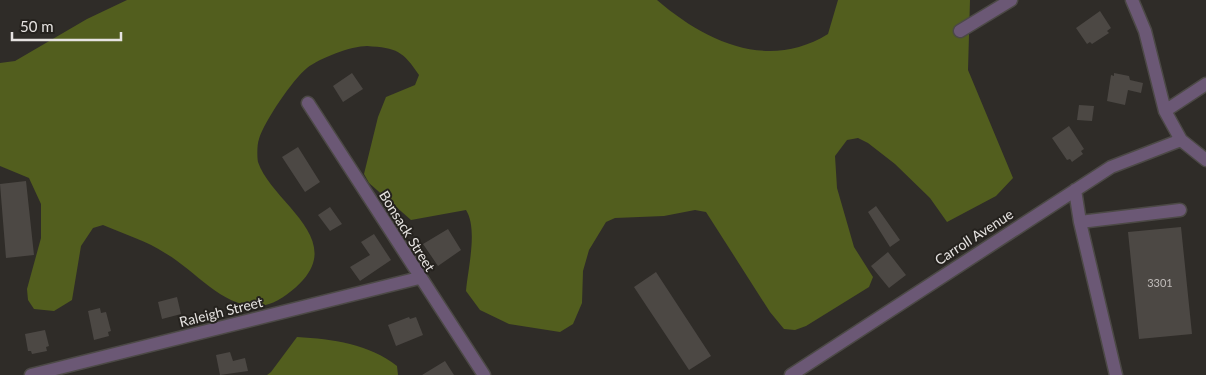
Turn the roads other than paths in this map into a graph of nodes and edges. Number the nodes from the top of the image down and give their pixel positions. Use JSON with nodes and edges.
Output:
{"nodes":[{"id":1,"x":1011,"y":0,"type":"edge"},
{"id":2,"x":1132,"y":0,"type":"edge"},
{"id":3,"x":960,"y":30,"type":"dead end"},
{"id":4,"x":1206,"y":84,"type":"edge"},
{"id":5,"x":308,"y":103,"type":"dead end"},
{"id":6,"x":1165,"y":111,"type":"junction"},
{"id":7,"x":1181,"y":140,"type":"junction"},
{"id":8,"x":1206,"y":160,"type":"edge"},
{"id":9,"x":1075,"y":190,"type":"junction"},
{"id":10,"x":1180,"y":210,"type":"dead end"},
{"id":11,"x":1080,"y":222,"type":"junction"},
{"id":12,"x":419,"y":278,"type":"junction"},
{"id":13,"x":30,"y":375,"type":"edge"},
{"id":14,"x":484,"y":375,"type":"edge"},
{"id":15,"x":792,"y":375,"type":"edge"},
{"id":16,"x":1116,"y":375,"type":"edge"}],
"edges":[{"from":1,"to":3,"type":"street"},
{"from":2,"to":6,"type":"street"},
{"from":4,"to":6,"type":"street"},
{"from":5,"to":12,"type":"street","name":"Bonsack Street"},
{"from":6,"to":7,"type":"street"},
{"from":7,"to":8,"type":"street"},
{"from":7,"to":9,"type":"street","name":"Carroll Avenue"},
{"from":9,"to":11,"type":"street"},
{"from":9,"to":15,"type":"street","name":"Carroll Avenue"},
{"from":10,"to":11,"type":"street"},
{"from":11,"to":16,"type":"street"},
{"from":12,"to":13,"type":"street","name":"Raleigh Street"},
{"from":12,"to":14,"type":"street","name":"Bonsack Street"}]}
